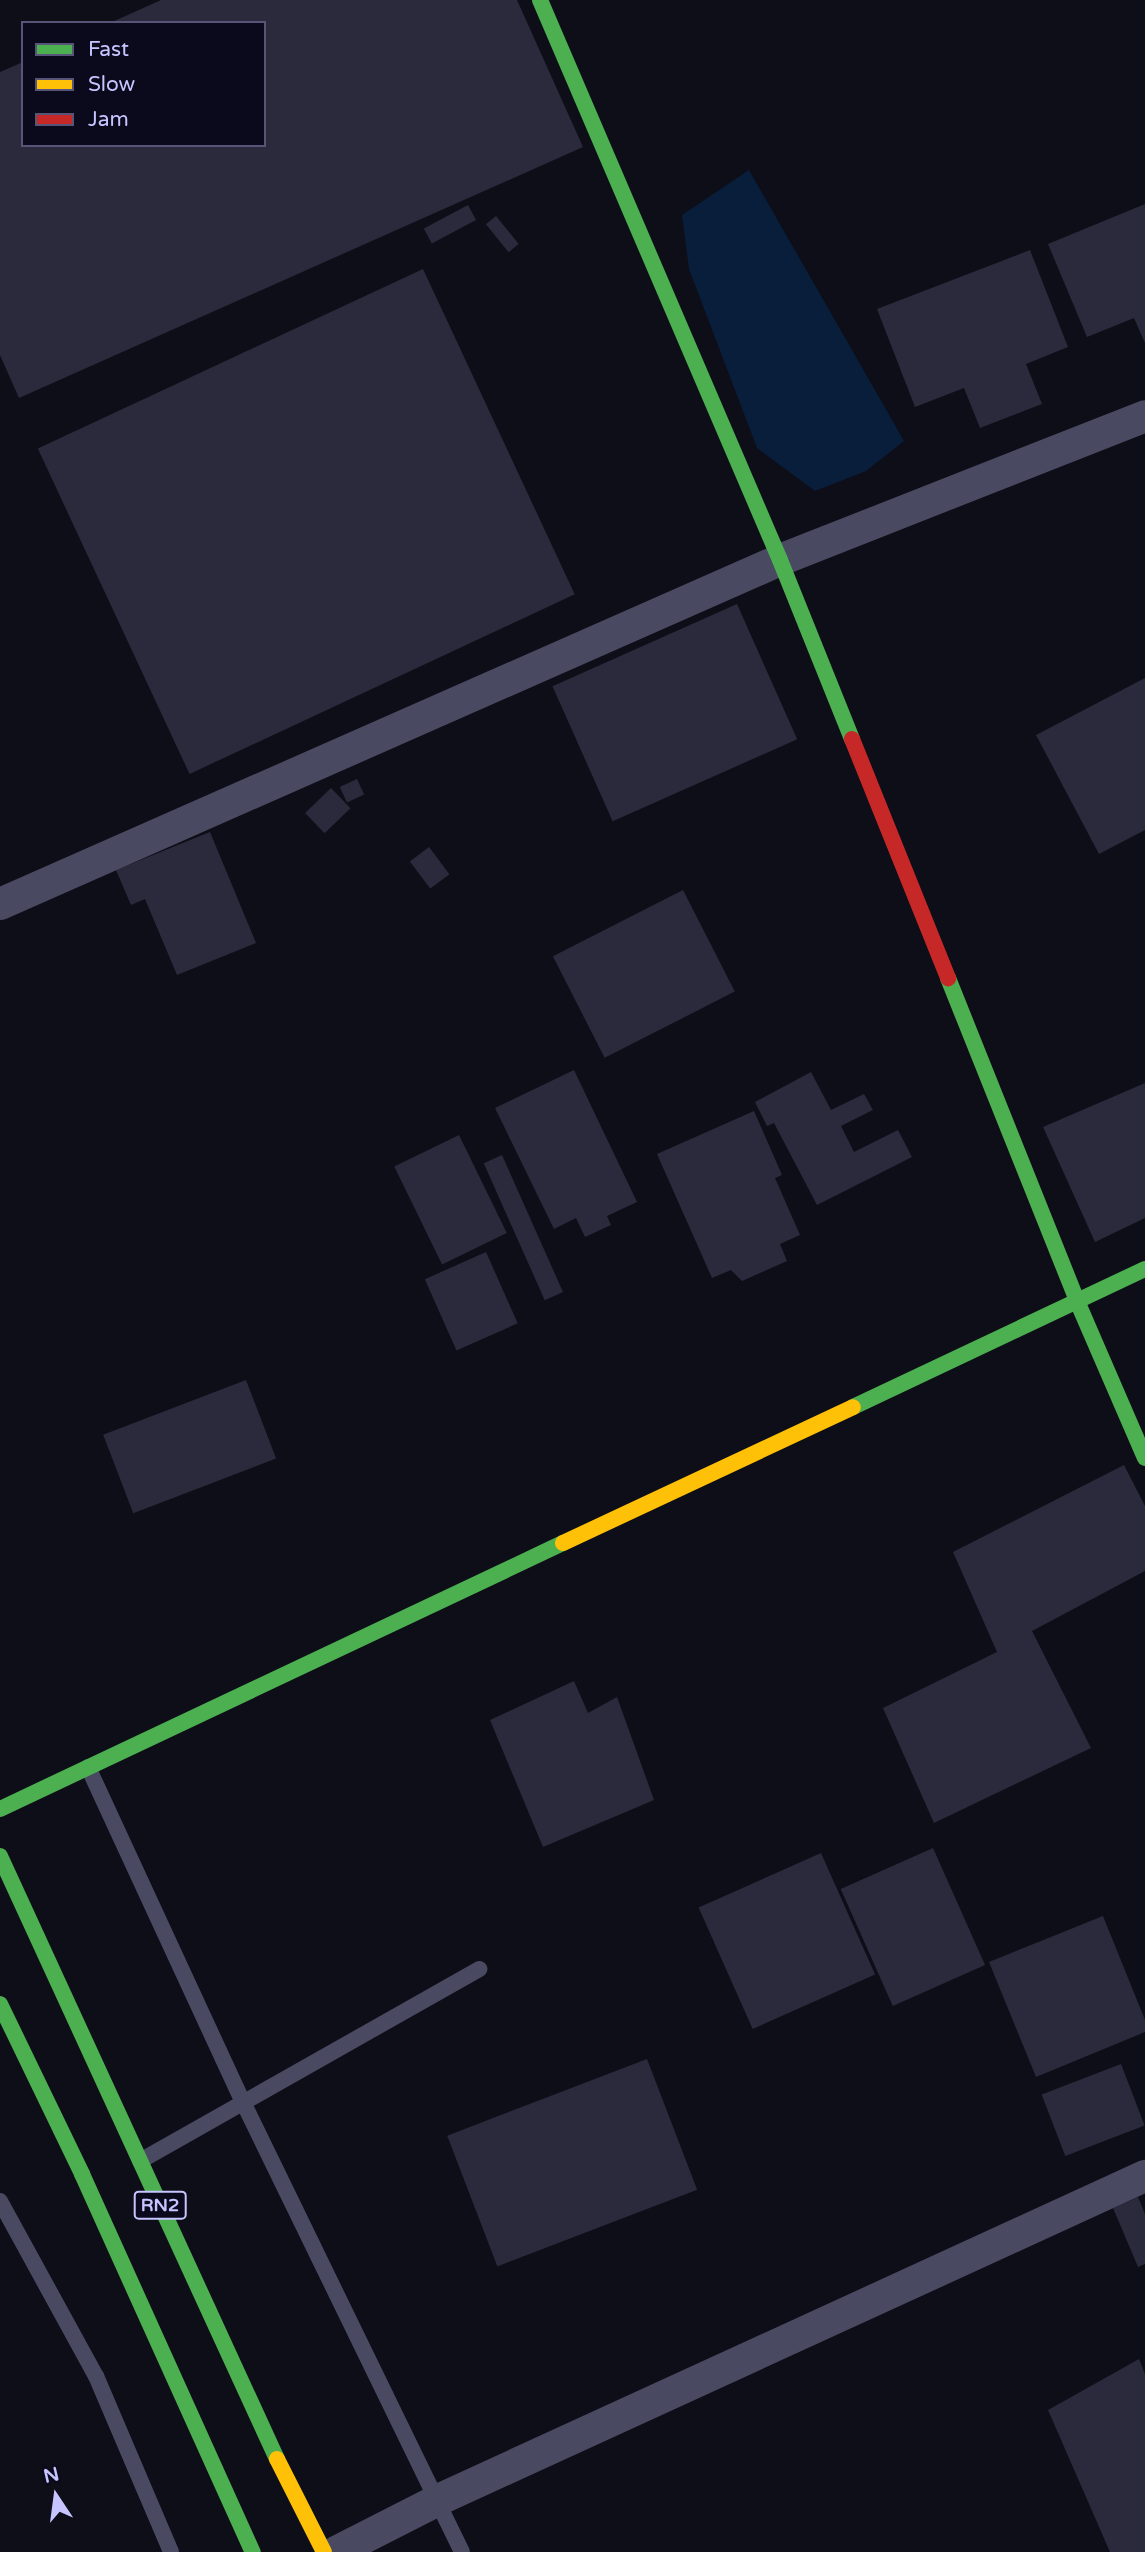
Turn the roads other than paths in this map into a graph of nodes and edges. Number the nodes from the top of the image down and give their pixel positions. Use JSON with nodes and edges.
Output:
{"nodes":[{"id":1,"x":540,"y":0,"type":"edge"},
{"id":2,"x":1145,"y":416,"type":"edge"},
{"id":3,"x":780,"y":559,"type":"junction"},
{"id":4,"x":0,"y":904,"type":"edge"},
{"id":5,"x":1145,"y":1269,"type":"edge"},
{"id":6,"x":1077,"y":1301,"type":"junction"},
{"id":7,"x":1145,"y":1458,"type":"edge"},
{"id":8,"x":88,"y":1768,"type":"junction"},
{"id":9,"x":0,"y":1809,"type":"edge"},
{"id":10,"x":0,"y":1856,"type":"edge"},
{"id":11,"x":480,"y":1969,"type":"dead end"},
{"id":12,"x":0,"y":2004,"type":"edge"},
{"id":13,"x":243,"y":2102,"type":"junction"},
{"id":14,"x":140,"y":2161,"type":"junction"},
{"id":15,"x":1145,"y":2176,"type":"edge"},
{"id":16,"x":0,"y":2201,"type":"edge"},
{"id":17,"x":438,"y":2500,"type":"junction"},
{"id":18,"x":172,"y":2552,"type":"edge"},
{"id":19,"x":253,"y":2552,"type":"edge"},
{"id":20,"x":324,"y":2552,"type":"edge"},
{"id":21,"x":336,"y":2552,"type":"edge"},
{"id":22,"x":463,"y":2552,"type":"edge"}],
"edges":[{"from":1,"to":3,"type":"main road"},
{"from":2,"to":3,"type":"street"},
{"from":3,"to":4,"type":"street"},
{"from":3,"to":6,"type":"main road"},
{"from":5,"to":6,"type":"main road"},
{"from":6,"to":7,"type":"main road"},
{"from":6,"to":8,"type":"main road"},
{"from":8,"to":9,"type":"main road"},
{"from":8,"to":13,"type":"lane"},
{"from":10,"to":14,"type":"main road","number":"RN2"},
{"from":11,"to":13,"type":"lane"},
{"from":12,"to":19,"type":"main road","number":"RN2"},
{"from":13,"to":14,"type":"lane"},
{"from":13,"to":17,"type":"lane"},
{"from":14,"to":20,"type":"main road","number":"RN2"},
{"from":15,"to":17,"type":"street"},
{"from":16,"to":18,"type":"lane"},
{"from":17,"to":21,"type":"street"},
{"from":17,"to":22,"type":"lane"}]}
